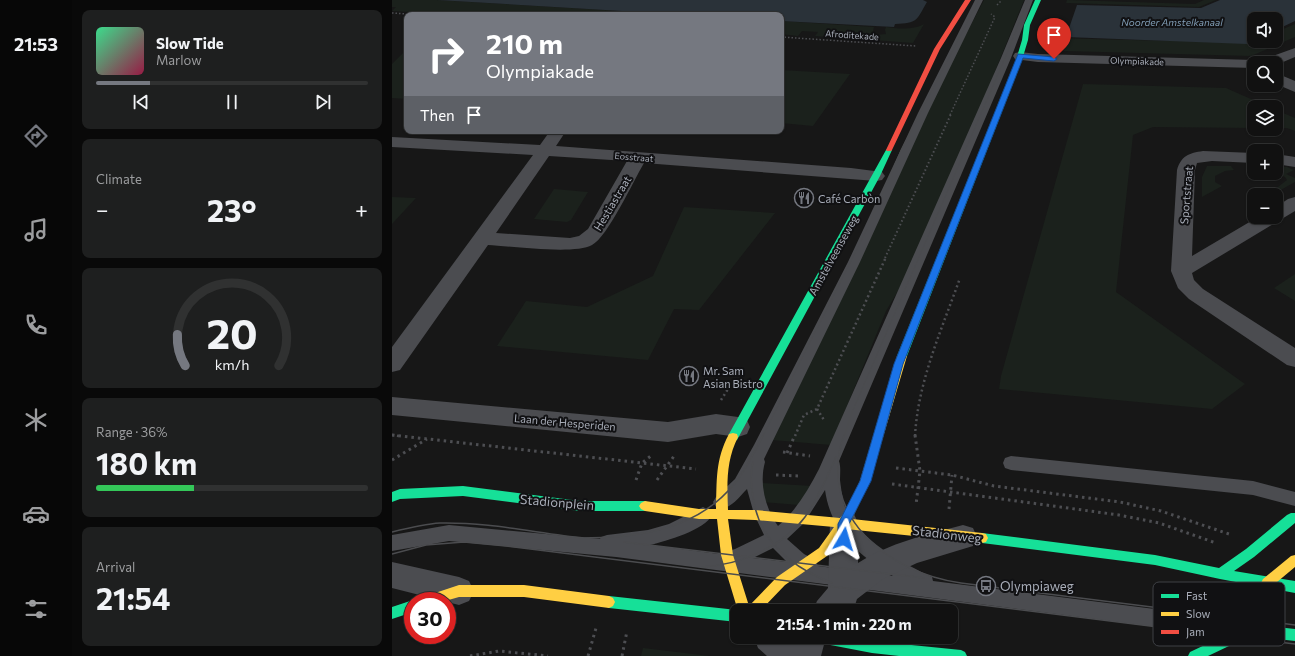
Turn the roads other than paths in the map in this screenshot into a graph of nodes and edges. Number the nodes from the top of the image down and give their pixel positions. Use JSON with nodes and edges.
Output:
{"nodes":[{"id":1,"x":969,"y":0,"type":"edge"},
{"id":2,"x":1029,"y":0,"type":"edge"},
{"id":3,"x":1038,"y":0,"type":"edge"},
{"id":4,"x":1295,"y":52,"type":"edge"},
{"id":5,"x":1012,"y":54,"type":"junction"},
{"id":6,"x":1283,"y":58,"type":"edge"},
{"id":7,"x":1247,"y":64,"type":"edge"},
{"id":8,"x":1283,"y":81,"type":"edge"},
{"id":9,"x":1295,"y":87,"type":"edge"},
{"id":10,"x":556,"y":134,"type":"edge"},
{"id":11,"x":392,"y":142,"type":"edge"},
{"id":12,"x":544,"y":150,"type":"junction"},
{"id":13,"x":638,"y":158,"type":"junction"},
{"id":14,"x":1247,"y":158,"type":"edge"},
{"id":15,"x":1283,"y":159,"type":"edge"},
{"id":16,"x":1295,"y":162,"type":"edge"},
{"id":17,"x":876,"y":176,"type":"junction"},
{"id":18,"x":1295,"y":203,"type":"edge"},
{"id":19,"x":1283,"y":211,"type":"edge"},
{"id":20,"x":1260,"y":224,"type":"edge"},
{"id":21,"x":483,"y":238,"type":"junction"},
{"id":22,"x":1180,"y":271,"type":"junction"},
{"id":23,"x":1295,"y":359,"type":"edge"},
{"id":24,"x":392,"y":364,"type":"edge"},
{"id":25,"x":392,"y":406,"type":"edge"},
{"id":26,"x":738,"y":427,"type":"junction"},
{"id":27,"x":760,"y":450,"type":"junction"},
{"id":28,"x":832,"y":459,"type":"junction"},
{"id":29,"x":1011,"y":463,"type":"dead end"},
{"id":30,"x":392,"y":497,"type":"edge"},
{"id":31,"x":1295,"y":499,"type":"edge"},
{"id":32,"x":722,"y":509,"type":"junction"},
{"id":33,"x":705,"y":514,"type":"junction"},
{"id":34,"x":762,"y":516,"type":"junction"},
{"id":35,"x":1295,"y":518,"type":"edge"},
{"id":36,"x":797,"y":519,"type":"junction"},
{"id":37,"x":844,"y":524,"type":"junction"},
{"id":38,"x":775,"y":537,"type":"junction"},
{"id":39,"x":966,"y":537,"type":"junction"},
{"id":40,"x":392,"y":543,"type":"edge"},
{"id":41,"x":583,"y":546,"type":"junction"},
{"id":42,"x":725,"y":561,"type":"junction"},
{"id":43,"x":1294,"y":561,"type":"edge"},
{"id":44,"x":887,"y":563,"type":"junction"},
{"id":45,"x":800,"y":568,"type":"junction"},
{"id":46,"x":1220,"y":574,"type":"junction"},
{"id":47,"x":392,"y":575,"type":"edge"},
{"id":48,"x":1263,"y":582,"type":"edge"},
{"id":49,"x":1269,"y":582,"type":"edge"},
{"id":50,"x":1285,"y":586,"type":"edge"},
{"id":51,"x":1295,"y":587,"type":"edge"},
{"id":52,"x":940,"y":590,"type":"junction"},
{"id":53,"x":459,"y":591,"type":"junction"},
{"id":54,"x":456,"y":592,"type":"edge"},
{"id":55,"x":843,"y":594,"type":"edge"},
{"id":56,"x":741,"y":604,"type":"edge"},
{"id":57,"x":759,"y":604,"type":"edge"},
{"id":58,"x":404,"y":609,"type":"edge"},
{"id":59,"x":392,"y":613,"type":"edge"},
{"id":60,"x":730,"y":615,"type":"edge"},
{"id":61,"x":1153,"y":618,"type":"edge"},
{"id":62,"x":1285,"y":634,"type":"edge"},
{"id":63,"x":1295,"y":635,"type":"edge"},
{"id":64,"x":777,"y":644,"type":"edge"},
{"id":65,"x":826,"y":644,"type":"edge"},
{"id":66,"x":841,"y":644,"type":"edge"},
{"id":67,"x":1215,"y":646,"type":"edge"},
{"id":68,"x":900,"y":654,"type":"edge"},
{"id":69,"x":789,"y":656,"type":"edge"},
{"id":70,"x":805,"y":656,"type":"edge"},
{"id":71,"x":961,"y":656,"type":"edge"},
{"id":72,"x":1194,"y":656,"type":"edge"}],
"edges":[{"from":1,"to":17,"type":"main road","name":"Amstelveenseweg"},
{"from":1,"to":27,"type":"lane","name":"Amstelveenseweg"},
{"from":2,"to":5,"type":"lane"},
{"from":3,"to":5,"type":"main road"},
{"from":4,"to":6,"type":"street","name":"Olympiakade"},
{"from":5,"to":7,"type":"street","name":"Olympiakade"},
{"from":5,"to":28,"type":"lane"},
{"from":5,"to":37,"type":"main road"},
{"from":8,"to":9,"type":"street"},
{"from":10,"to":12,"type":"street"},
{"from":11,"to":12,"type":"street","name":"Eosstraat"},
{"from":12,"to":13,"type":"street","name":"Eosstraat"},
{"from":12,"to":21,"type":"street"},
{"from":13,"to":17,"type":"street","name":"Eosstraat"},
{"from":13,"to":21,"type":"street","name":"Hestiastraat"},
{"from":14,"to":22,"type":"street","name":"Sportstraat"},
{"from":15,"to":16,"type":"street"},
{"from":17,"to":26,"type":"main road","name":"Amstelveenseweg"},
{"from":18,"to":19,"type":"street"},
{"from":20,"to":22,"type":"street"},
{"from":21,"to":24,"type":"street"},
{"from":22,"to":23,"type":"street"},
{"from":25,"to":26,"type":"street","name":"Laan der Hesperiden"},
{"from":26,"to":32,"type":"main road","name":"Amstelveenseweg"},
{"from":27,"to":32,"type":"lane"},
{"from":27,"to":34,"type":"lane"},
{"from":28,"to":36,"type":"lane"},
{"from":28,"to":37,"type":"lane"},
{"from":29,"to":31,"type":"lane"},
{"from":30,"to":33,"type":"main road","name":"Stadionplein"},
{"from":32,"to":33,"type":"lane"},
{"from":32,"to":34,"type":"main road","name":"Stadionweg"},
{"from":32,"to":42,"type":"main road"},
{"from":33,"to":41,"type":"lane"},
{"from":34,"to":36,"type":"main road","name":"Stadionweg"},
{"from":34,"to":38,"type":"lane"},
{"from":35,"to":46,"type":"main road"},
{"from":36,"to":37,"type":"main road","name":"Stadionweg"},
{"from":36,"to":38,"type":"lane"},
{"from":37,"to":39,"type":"main road","name":"Stadionweg"},
{"from":37,"to":44,"type":"lane"},
{"from":37,"to":45,"type":"main road"},
{"from":37,"to":55,"type":"street"},
{"from":38,"to":42,"type":"lane"},
{"from":38,"to":45,"type":"lane"},
{"from":39,"to":44,"type":"street"},
{"from":39,"to":46,"type":"main road","name":"Stadionweg"},
{"from":40,"to":41,"type":"lane"},
{"from":41,"to":42,"type":"lane"},
{"from":42,"to":45,"type":"lane"},
{"from":42,"to":56,"type":"main road"},
{"from":43,"to":49,"type":"main road"},
{"from":44,"to":52,"type":"lane"},
{"from":44,"to":55,"type":"street"},
{"from":45,"to":55,"type":"lane"},
{"from":45,"to":57,"type":"main road"},
{"from":46,"to":48,"type":"main road","name":"Stadionweg"},
{"from":47,"to":53,"type":"street"},
{"from":50,"to":51,"type":"main road","name":"Stadionweg"},
{"from":52,"to":55,"type":"lane"},
{"from":52,"to":61,"type":"lane"},
{"from":53,"to":54,"type":"main road"},
{"from":53,"to":60,"type":"main road"},
{"from":58,"to":59,"type":"main road"},
{"from":62,"to":63,"type":"main road"},
{"from":64,"to":69,"type":"street"},
{"from":65,"to":70,"type":"street"},
{"from":66,"to":68,"type":"main road"},
{"from":67,"to":72,"type":"main road"},
{"from":68,"to":71,"type":"main road"}]}
